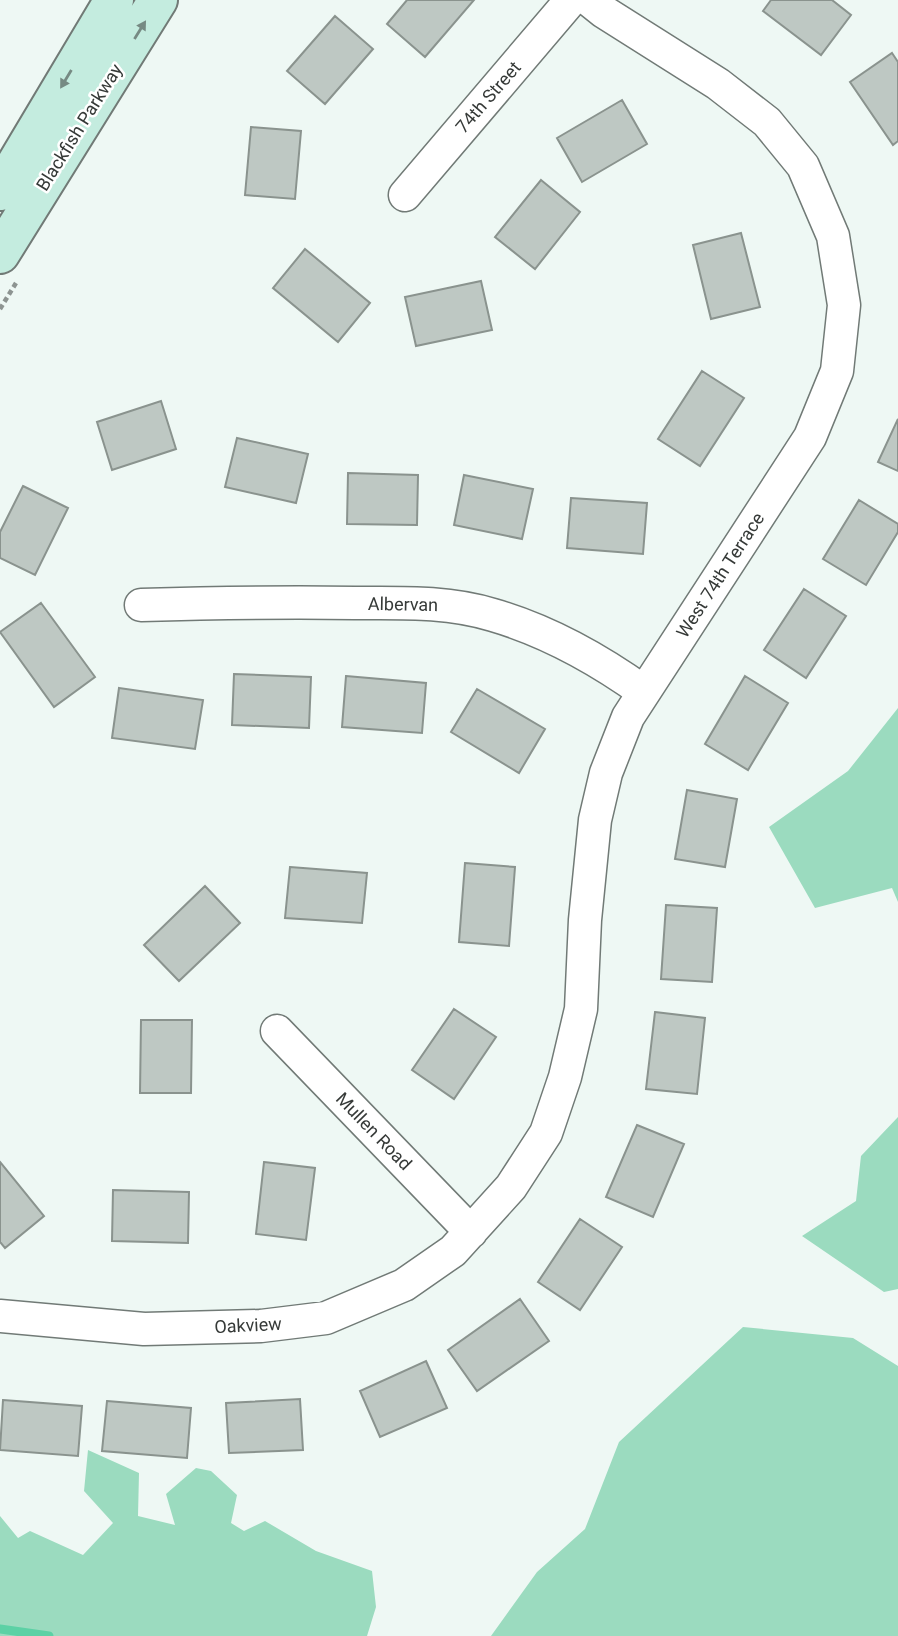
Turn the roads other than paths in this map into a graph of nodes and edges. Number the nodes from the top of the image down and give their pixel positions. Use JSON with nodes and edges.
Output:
{"nodes":[{"id":1,"x":114,"y":0,"type":"edge"},
{"id":2,"x":158,"y":0,"type":"edge"},
{"id":3,"x":571,"y":0,"type":"edge"},
{"id":4,"x":589,"y":0,"type":"edge"},
{"id":5,"x":0,"y":191,"type":"edge"},
{"id":6,"x":405,"y":195,"type":"dead end"},
{"id":7,"x":0,"y":254,"type":"edge"},
{"id":8,"x":141,"y":605,"type":"dead end"},
{"id":9,"x":645,"y":692,"type":"junction"},
{"id":10,"x":276,"y":1031,"type":"dead end"},
{"id":11,"x":471,"y":1232,"type":"junction"},
{"id":12,"x":0,"y":1316,"type":"edge"}],
"edges":[{"from":1,"to":5,"type":"main road","name":"Blackfish Parkway","one_way":true},
{"from":7,"to":2,"type":"main road","name":"Blackfish Parkway","one_way":true},
{"from":3,"to":6,"type":"street","name":"74th Street"},
{"from":4,"to":9,"type":"street","name":"West 74th Terrace"},
{"from":8,"to":9,"type":"street","name":"Albervan"},
{"from":9,"to":11,"type":"street","name":"West 74th Terrace"},
{"from":10,"to":11,"type":"street","name":"Mullen Road"},
{"from":11,"to":12,"type":"street","name":"Oakview"}]}
